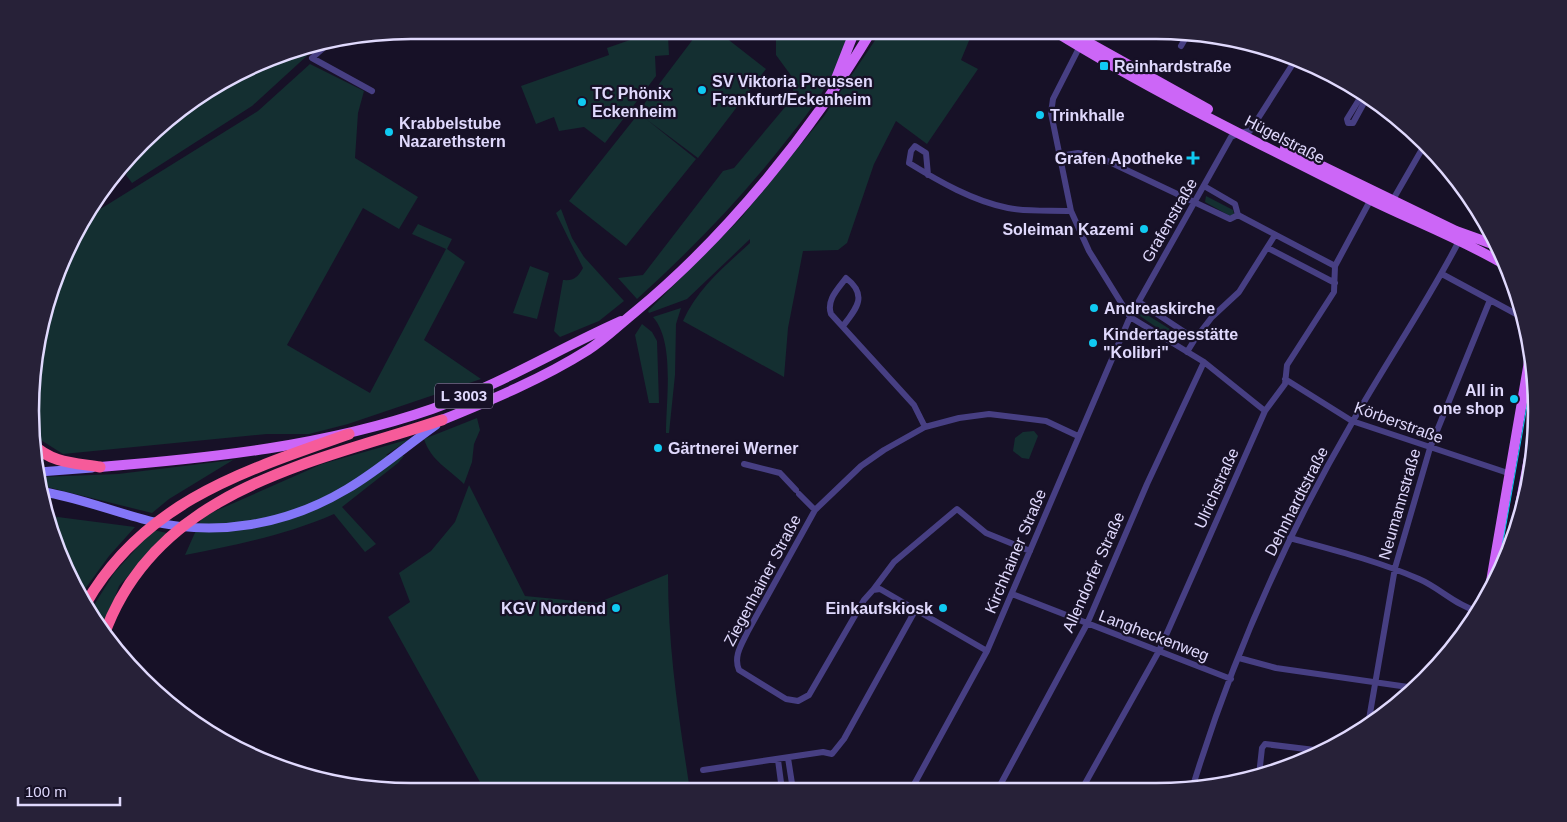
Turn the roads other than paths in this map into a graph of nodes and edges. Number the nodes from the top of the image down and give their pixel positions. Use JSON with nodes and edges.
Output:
{"nodes":[{"id":1,"x":851,"y":39,"type":"edge"},
{"id":2,"x":867,"y":39,"type":"edge"},
{"id":3,"x":1068,"y":39,"type":"edge"},
{"id":4,"x":1083,"y":39,"type":"edge"},
{"id":5,"x":1184,"y":40,"type":"edge"},
{"id":6,"x":1080,"y":46,"type":"junction"},
{"id":7,"x":1181,"y":46,"type":"dead end"},
{"id":8,"x":322,"y":50,"type":"edge"},
{"id":9,"x":1103,"y":50,"type":"junction"},
{"id":10,"x":1292,"y":65,"type":"edge"},
{"id":11,"x":372,"y":91,"type":"dead end"},
{"id":12,"x":830,"y":92,"type":"junction"},
{"id":13,"x":1234,"y":130,"type":"junction"},
{"id":14,"x":1250,"y":131,"type":"junction"},
{"id":15,"x":1421,"y":150,"type":"edge"},
{"id":16,"x":1059,"y":156,"type":"junction"},
{"id":17,"x":928,"y":175,"type":"dead end"},
{"id":18,"x":1204,"y":186,"type":"junction"},
{"id":19,"x":1371,"y":199,"type":"junction"},
{"id":20,"x":1195,"y":202,"type":"junction"},
{"id":21,"x":1390,"y":204,"type":"junction"},
{"id":22,"x":1071,"y":211,"type":"junction"},
{"id":23,"x":1238,"y":215,"type":"junction"},
{"id":24,"x":1276,"y":235,"type":"junction"},
{"id":25,"x":1459,"y":241,"type":"junction"},
{"id":26,"x":1488,"y":242,"type":"edge"},
{"id":27,"x":1268,"y":248,"type":"junction"},
{"id":28,"x":1478,"y":249,"type":"junction"},
{"id":29,"x":1494,"y":255,"type":"edge"},
{"id":30,"x":1496,"y":259,"type":"edge"},
{"id":31,"x":1335,"y":266,"type":"junction"},
{"id":32,"x":1442,"y":274,"type":"junction"},
{"id":33,"x":1335,"y":283,"type":"junction"},
{"id":34,"x":1490,"y":300,"type":"junction"},
{"id":35,"x":1138,"y":302,"type":"junction"},
{"id":36,"x":1516,"y":314,"type":"edge"},
{"id":37,"x":629,"y":317,"type":"junction"},
{"id":38,"x":1130,"y":317,"type":"junction"},
{"id":39,"x":843,"y":326,"type":"junction"},
{"id":40,"x":1195,"y":339,"type":"junction"},
{"id":41,"x":1187,"y":352,"type":"junction"},
{"id":42,"x":1204,"y":362,"type":"junction"},
{"id":43,"x":1526,"y":376,"type":"edge"},
{"id":44,"x":1285,"y":379,"type":"junction"},
{"id":45,"x":1265,"y":411,"type":"junction"},
{"id":46,"x":442,"y":420,"type":"junction"},
{"id":47,"x":1352,"y":422,"type":"junction"},
{"id":48,"x":925,"y":427,"type":"junction"},
{"id":49,"x":349,"y":434,"type":"junction"},
{"id":50,"x":1078,"y":436,"type":"junction"},
{"id":51,"x":1430,"y":448,"type":"junction"},
{"id":52,"x":41,"y":451,"type":"edge"},
{"id":53,"x":744,"y":464,"type":"dead end"},
{"id":54,"x":100,"y":467,"type":"junction"},
{"id":55,"x":44,"y":472,"type":"edge"},
{"id":56,"x":1511,"y":474,"type":"junction"},
{"id":57,"x":48,"y":493,"type":"edge"},
{"id":58,"x":815,"y":510,"type":"junction"},
{"id":59,"x":1290,"y":538,"type":"junction"},
{"id":60,"x":1030,"y":550,"type":"junction"},
{"id":61,"x":1494,"y":567,"type":"edge"},
{"id":62,"x":1395,"y":568,"type":"junction"},
{"id":63,"x":873,"y":590,"type":"junction"},
{"id":64,"x":1012,"y":594,"type":"junction"},
{"id":65,"x":90,"y":598,"type":"edge"},
{"id":66,"x":1471,"y":609,"type":"edge"},
{"id":67,"x":916,"y":610,"type":"junction"},
{"id":68,"x":1086,"y":624,"type":"junction"},
{"id":69,"x":108,"y":627,"type":"edge"},
{"id":70,"x":987,"y":650,"type":"junction"},
{"id":71,"x":1159,"y":651,"type":"junction"},
{"id":72,"x":1239,"y":658,"type":"junction"},
{"id":73,"x":1231,"y":679,"type":"junction"},
{"id":74,"x":1374,"y":680,"type":"junction"},
{"id":75,"x":1406,"y":686,"type":"edge"},
{"id":76,"x":1369,"y":716,"type":"edge"},
{"id":77,"x":1312,"y":749,"type":"edge"},
{"id":78,"x":788,"y":758,"type":"junction"},
{"id":79,"x":778,"y":760,"type":"junction"},
{"id":80,"x":1260,"y":768,"type":"edge"},
{"id":81,"x":703,"y":770,"type":"dead end"},
{"id":82,"x":1195,"y":781,"type":"edge"},
{"id":83,"x":781,"y":783,"type":"edge"},
{"id":84,"x":792,"y":783,"type":"edge"},
{"id":85,"x":916,"y":783,"type":"edge"},
{"id":86,"x":1001,"y":783,"type":"edge"},
{"id":87,"x":1085,"y":783,"type":"edge"}],
"edges":[{"from":1,"to":12,"type":"main road","number":"L 3003"},
{"from":2,"to":12,"type":"main road","number":"L 3003"},
{"from":3,"to":6,"type":"main road","name":"Hügelstraße"},
{"from":4,"to":9,"type":"main road","name":"Hügelstraße"},
{"from":5,"to":7,"type":"street"},
{"from":6,"to":9,"type":"main road"},
{"from":6,"to":13,"type":"main road","name":"Hügelstraße"},
{"from":6,"to":16,"type":"street"},
{"from":8,"to":11,"type":"street"},
{"from":9,"to":13,"type":"main road","name":"Hügelstraße"},
{"from":10,"to":14,"type":"street"},
{"from":12,"to":37,"type":"main road","number":"L 3003"},
{"from":13,"to":14,"type":"main road","name":"Hügelstraße"},
{"from":13,"to":18,"type":"street","name":"Grafenstraße"},
{"from":13,"to":19,"type":"main road","name":"Hügelstraße"},
{"from":14,"to":21,"type":"main road","name":"Hügelstraße"},
{"from":15,"to":21,"type":"street"},
{"from":16,"to":20,"type":"street"},
{"from":16,"to":22,"type":"street"},
{"from":17,"to":22,"type":"street"},
{"from":18,"to":20,"type":"street","name":"Grafenstraße"},
{"from":18,"to":23,"type":"street"},
{"from":19,"to":21,"type":"main road","name":"Hügelstraße"},
{"from":19,"to":31,"type":"street","name":"Ulrichstraße"},
{"from":20,"to":23,"type":"street"},
{"from":20,"to":35,"type":"street","name":"Grafenstraße"},
{"from":21,"to":25,"type":"main road","name":"Hügelstraße"},
{"from":21,"to":26,"type":"main road","name":"Hügelstraße"},
{"from":22,"to":38,"type":"street"},
{"from":23,"to":24,"type":"street"},
{"from":24,"to":27,"type":"street"},
{"from":24,"to":31,"type":"street"},
{"from":25,"to":28,"type":"main road","name":"Hügelstraße"},
{"from":25,"to":32,"type":"street","name":"Dehnhardtstraße"},
{"from":27,"to":33,"type":"street"},
{"from":27,"to":40,"type":"street"},
{"from":28,"to":29,"type":"main road"},
{"from":28,"to":30,"type":"main road","name":"Hügelstraße"},
{"from":31,"to":33,"type":"street","name":"Ulrichstraße"},
{"from":32,"to":34,"type":"street"},
{"from":32,"to":47,"type":"street","name":"Dehnhardtstraße"},
{"from":33,"to":44,"type":"street","name":"Ulrichstraße"},
{"from":34,"to":36,"type":"street"},
{"from":34,"to":51,"type":"street","name":"Neumannstraße"},
{"from":35,"to":38,"type":"street","name":"Grafenstraße"},
{"from":35,"to":40,"type":"street"},
{"from":37,"to":46,"type":"main road","number":"L 3003"},
{"from":37,"to":49,"type":"main road","number":"L 3003"},
{"from":38,"to":41,"type":"street"},
{"from":38,"to":50,"type":"street","name":"Kirchhainer Straße"},
{"from":39,"to":39,"type":"street"},
{"from":39,"to":48,"type":"street"},
{"from":40,"to":41,"type":"street"},
{"from":41,"to":42,"type":"street"},
{"from":42,"to":45,"type":"street"},
{"from":42,"to":68,"type":"street","name":"Allendorfer Straße"},
{"from":43,"to":56,"type":"main road"},
{"from":44,"to":45,"type":"street","name":"Ulrichstraße"},
{"from":44,"to":47,"type":"street","name":"Körberstraße"},
{"from":45,"to":71,"type":"street","name":"Ulrichstraße"},
{"from":46,"to":57,"type":"main road","number":"L 3003"},
{"from":46,"to":69,"type":"highway"},
{"from":47,"to":51,"type":"street","name":"Körberstraße"},
{"from":47,"to":59,"type":"street","name":"Dehnhardtstraße"},
{"from":48,"to":50,"type":"street","name":"Ziegenhainer Straße"},
{"from":48,"to":58,"type":"street","name":"Ziegenhainer Straße"},
{"from":49,"to":54,"type":"main road","number":"L 3003"},
{"from":49,"to":65,"type":"highway"},
{"from":50,"to":60,"type":"street","name":"Kirchhainer Straße"},
{"from":51,"to":56,"type":"street","name":"Körberstraße"},
{"from":51,"to":62,"type":"street","name":"Neumannstraße"},
{"from":52,"to":54,"type":"highway"},
{"from":53,"to":58,"type":"street","name":"Ziegenhainer Straße"},
{"from":54,"to":55,"type":"main road","number":"L 3003"},
{"from":56,"to":61,"type":"main road"},
{"from":58,"to":63,"type":"street","name":"Ziegenhainer Straße"},
{"from":59,"to":62,"type":"street"},
{"from":59,"to":72,"type":"street","name":"Dehnhardtstraße"},
{"from":60,"to":63,"type":"street","name":"Ziegenhainer Straße"},
{"from":60,"to":64,"type":"street","name":"Kirchhainer Straße"},
{"from":62,"to":66,"type":"street"},
{"from":62,"to":74,"type":"street","name":"Neumannstraße"},
{"from":63,"to":67,"type":"street"},
{"from":64,"to":68,"type":"street","name":"Langheckenweg"},
{"from":64,"to":70,"type":"street","name":"Kirchhainer Straße"},
{"from":67,"to":70,"type":"street"},
{"from":67,"to":78,"type":"street"},
{"from":68,"to":71,"type":"street","name":"Langheckenweg"},
{"from":68,"to":86,"type":"street","name":"Allendorfer Straße"},
{"from":70,"to":85,"type":"street","name":"Kirchhainer Straße"},
{"from":71,"to":73,"type":"street","name":"Langheckenweg"},
{"from":71,"to":87,"type":"street","name":"Ulrichstraße"},
{"from":72,"to":73,"type":"street","name":"Dehnhardtstraße"},
{"from":72,"to":74,"type":"street"},
{"from":73,"to":82,"type":"street","name":"Dehnhardtstraße"},
{"from":74,"to":75,"type":"street"},
{"from":74,"to":76,"type":"street","name":"Neumannstraße"},
{"from":77,"to":80,"type":"street"},
{"from":78,"to":79,"type":"street"},
{"from":78,"to":84,"type":"street"},
{"from":79,"to":81,"type":"street"},
{"from":79,"to":83,"type":"street"}]}
